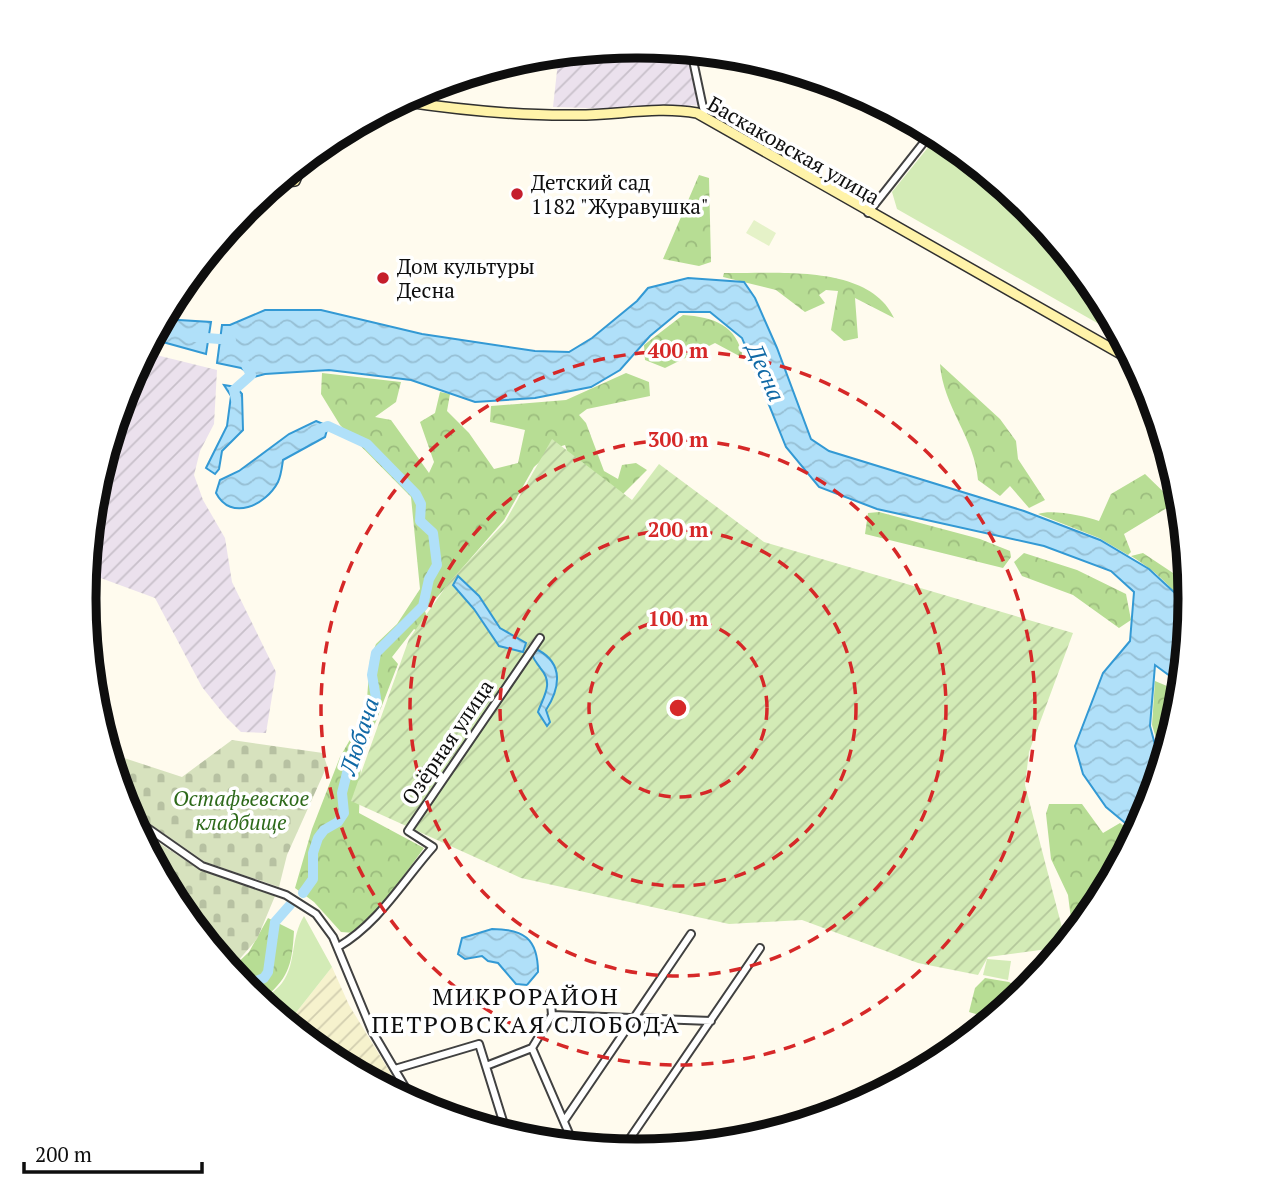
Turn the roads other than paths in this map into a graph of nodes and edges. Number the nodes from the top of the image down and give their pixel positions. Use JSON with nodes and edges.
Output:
{"nodes":[{"id":1,"x":693,"y":61,"type":"edge"},
{"id":2,"x":420,"y":104,"type":"edge"},
{"id":3,"x":705,"y":117,"type":"junction"},
{"id":4,"x":925,"y":141,"type":"edge"},
{"id":5,"x":868,"y":213,"type":"junction"},
{"id":6,"x":1119,"y":353,"type":"edge"},
{"id":7,"x":540,"y":638,"type":"dead end"},
{"id":8,"x":147,"y":828,"type":"edge"},
{"id":9,"x":691,"y":934,"type":"dead end"},
{"id":10,"x":338,"y":947,"type":"junction"},
{"id":11,"x":760,"y":948,"type":"dead end"},
{"id":12,"x":550,"y":993,"type":"dead end"},
{"id":13,"x":552,"y":1015,"type":"junction"},
{"id":14,"x":633,"y":1018,"type":"junction"},
{"id":15,"x":711,"y":1021,"type":"junction"},
{"id":16,"x":531,"y":1048,"type":"junction"},
{"id":17,"x":485,"y":1066,"type":"junction"},
{"id":18,"x":395,"y":1069,"type":"junction"},
{"id":19,"x":405,"y":1086,"type":"edge"},
{"id":20,"x":564,"y":1121,"type":"junction"},
{"id":21,"x":503,"y":1122,"type":"edge"},
{"id":22,"x":570,"y":1135,"type":"edge"},
{"id":23,"x":630,"y":1139,"type":"edge"}],
"edges":[{"from":1,"to":3,"type":"street"},
{"from":2,"to":3,"type":"street","name":"Баскаковская улица"},
{"from":3,"to":5,"type":"street","name":"Баскаковская улица"},
{"from":4,"to":5,"type":"street"},
{"from":5,"to":6,"type":"street","name":"Баскаковская улица"},
{"from":7,"to":10,"type":"street","name":"Озёрная улица"},
{"from":8,"to":10,"type":"street"},
{"from":9,"to":14,"type":"street"},
{"from":10,"to":18,"type":"street"},
{"from":11,"to":15,"type":"street"},
{"from":12,"to":13,"type":"street"},
{"from":13,"to":14,"type":"street"},
{"from":13,"to":16,"type":"street"},
{"from":14,"to":15,"type":"street"},
{"from":14,"to":20,"type":"street"},
{"from":15,"to":23,"type":"street"},
{"from":16,"to":17,"type":"street"},
{"from":16,"to":20,"type":"street"},
{"from":17,"to":18,"type":"street"},
{"from":17,"to":21,"type":"street"},
{"from":18,"to":19,"type":"street"},
{"from":20,"to":22,"type":"street"}]}
